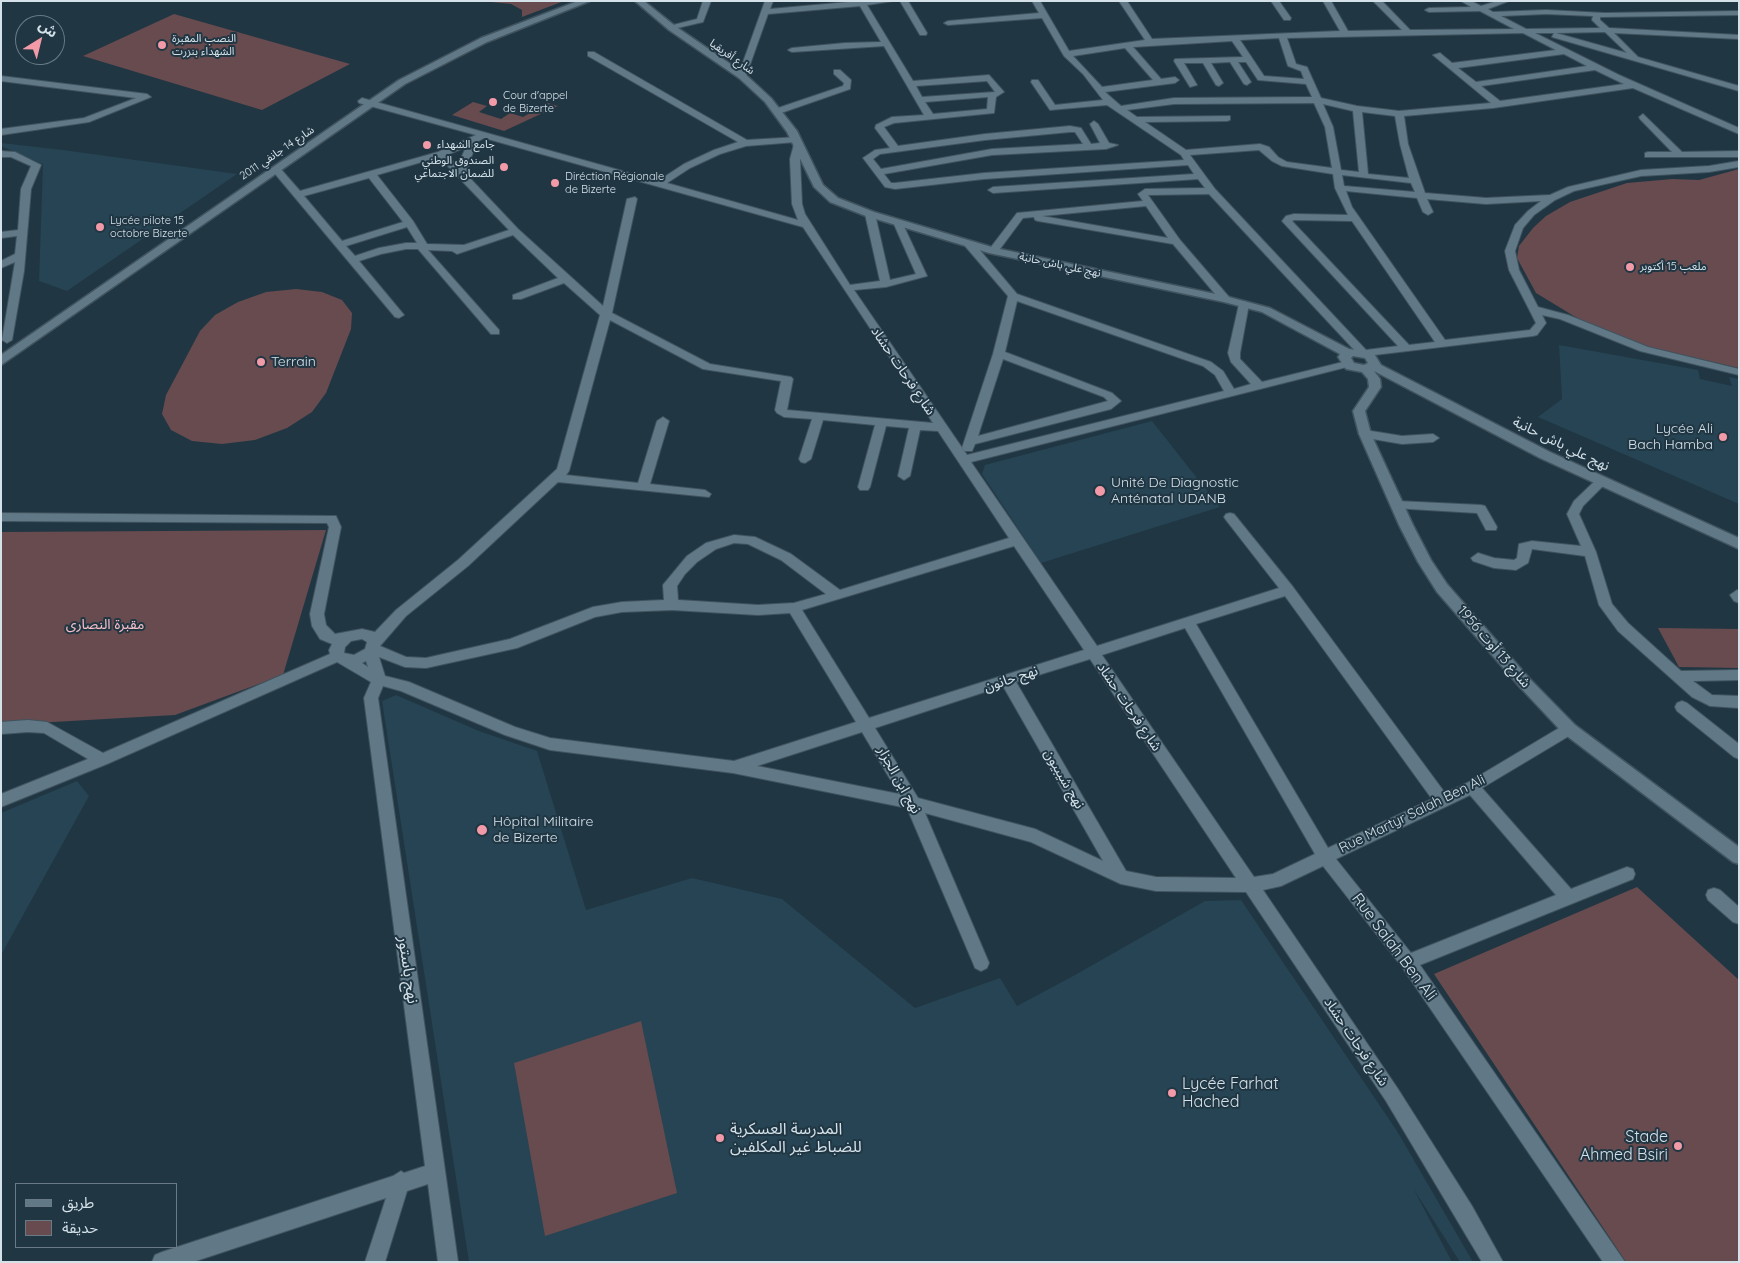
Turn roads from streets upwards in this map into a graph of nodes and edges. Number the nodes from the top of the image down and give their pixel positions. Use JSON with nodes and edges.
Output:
{"nodes":[{"id":1,"x":574,"y":1,"type":"edge"},
{"id":2,"x":586,"y":1,"type":"edge"},
{"id":3,"x":639,"y":1,"type":"edge"},
{"id":4,"x":707,"y":1,"type":"edge"},
{"id":5,"x":789,"y":1,"type":"edge"},
{"id":6,"x":889,"y":1,"type":"edge"},
{"id":7,"x":904,"y":1,"type":"edge"},
{"id":8,"x":1036,"y":1,"type":"edge"},
{"id":9,"x":1123,"y":1,"type":"edge"},
{"id":10,"x":1275,"y":1,"type":"edge"},
{"id":11,"x":1327,"y":1,"type":"edge"},
{"id":12,"x":1377,"y":1,"type":"edge"},
{"id":13,"x":1465,"y":1,"type":"edge"},
{"id":14,"x":1505,"y":1,"type":"edge"},
{"id":15,"x":862,"y":3,"type":"junction"},
{"id":16,"x":767,"y":5,"type":"edge"},
{"id":17,"x":1481,"y":9,"type":"junction"},
{"id":18,"x":1429,"y":10,"type":"dead end"},
{"id":19,"x":1737,"y":10,"type":"edge"},
{"id":20,"x":1493,"y":14,"type":"junction"},
{"id":21,"x":1602,"y":14,"type":"junction"},
{"id":22,"x":1045,"y":15,"type":"junction"},
{"id":23,"x":1287,"y":18,"type":"dead end"},
{"id":24,"x":948,"y":23,"type":"dead end"},
{"id":25,"x":672,"y":28,"type":"junction"},
{"id":26,"x":1525,"y":30,"type":"junction"},
{"id":27,"x":1608,"y":30,"type":"junction"},
{"id":28,"x":1540,"y":31,"type":"junction"},
{"id":29,"x":1408,"y":32,"type":"junction"},
{"id":30,"x":923,"y":33,"type":"dead end"},
{"id":31,"x":1345,"y":33,"type":"junction"},
{"id":32,"x":1282,"y":36,"type":"junction"},
{"id":33,"x":1739,"y":37,"type":"edge"},
{"id":34,"x":1234,"y":38,"type":"junction"},
{"id":35,"x":1150,"y":42,"type":"junction"},
{"id":36,"x":885,"y":44,"type":"junction"},
{"id":37,"x":1127,"y":45,"type":"junction"},
{"id":38,"x":792,"y":50,"type":"dead end"},
{"id":39,"x":1566,"y":51,"type":"junction"},
{"id":40,"x":591,"y":54,"type":"dead end"},
{"id":41,"x":1067,"y":54,"type":"junction"},
{"id":42,"x":1437,"y":55,"type":"dead end"},
{"id":43,"x":1634,"y":57,"type":"junction"},
{"id":44,"x":1205,"y":60,"type":"junction"},
{"id":45,"x":1233,"y":60,"type":"junction"},
{"id":46,"x":1250,"y":60,"type":"junction"},
{"id":47,"x":1451,"y":66,"type":"junction"},
{"id":48,"x":1596,"y":67,"type":"junction"},
{"id":49,"x":837,"y":72,"type":"dead end"},
{"id":50,"x":742,"y":76,"type":"junction"},
{"id":51,"x":1,"y":78,"type":"edge"},
{"id":52,"x":1175,"y":80,"type":"dead end"},
{"id":53,"x":1035,"y":82,"type":"dead end"},
{"id":54,"x":1159,"y":82,"type":"junction"},
{"id":55,"x":1247,"y":82,"type":"dead end"},
{"id":56,"x":1309,"y":82,"type":"junction"},
{"id":57,"x":1219,"y":83,"type":"dead end"},
{"id":58,"x":911,"y":84,"type":"junction"},
{"id":59,"x":1193,"y":84,"type":"dead end"},
{"id":60,"x":1473,"y":85,"type":"junction"},
{"id":61,"x":1634,"y":85,"type":"junction"},
{"id":62,"x":1739,"y":89,"type":"edge"},
{"id":63,"x":1099,"y":90,"type":"junction"},
{"id":64,"x":992,"y":95,"type":"junction"},
{"id":65,"x":919,"y":100,"type":"junction"},
{"id":66,"x":1317,"y":100,"type":"junction"},
{"id":67,"x":1109,"y":102,"type":"junction"},
{"id":68,"x":367,"y":103,"type":"junction"},
{"id":69,"x":1498,"y":104,"type":"junction"},
{"id":70,"x":1118,"y":109,"type":"junction"},
{"id":71,"x":1357,"y":109,"type":"junction"},
{"id":72,"x":778,"y":111,"type":"junction"},
{"id":73,"x":1399,"y":114,"type":"junction"},
{"id":74,"x":1643,"y":117,"type":"dead end"},
{"id":75,"x":930,"y":118,"type":"junction"},
{"id":76,"x":1227,"y":118,"type":"dead end"},
{"id":77,"x":1134,"y":120,"type":"junction"},
{"id":78,"x":1094,"y":124,"type":"dead end"},
{"id":79,"x":1739,"y":131,"type":"edge"},
{"id":80,"x":1,"y":132,"type":"edge"},
{"id":81,"x":484,"y":134,"type":"junction"},
{"id":82,"x":473,"y":141,"type":"junction"},
{"id":83,"x":797,"y":141,"type":"junction"},
{"id":84,"x":745,"y":143,"type":"junction"},
{"id":85,"x":1088,"y":147,"type":"junction"},
{"id":86,"x":896,"y":150,"type":"junction"},
{"id":87,"x":1184,"y":153,"type":"junction"},
{"id":88,"x":1,"y":154,"type":"edge"},
{"id":89,"x":441,"y":154,"type":"junction"},
{"id":90,"x":1679,"y":154,"type":"junction"},
{"id":91,"x":1739,"y":154,"type":"edge"},
{"id":92,"x":972,"y":155,"type":"junction"},
{"id":93,"x":1648,"y":156,"type":"dead end"},
{"id":94,"x":1191,"y":162,"type":"junction"},
{"id":95,"x":1739,"y":164,"type":"edge"},
{"id":96,"x":276,"y":169,"type":"junction"},
{"id":97,"x":1338,"y":171,"type":"junction"},
{"id":98,"x":878,"y":172,"type":"junction"},
{"id":99,"x":371,"y":174,"type":"junction"},
{"id":100,"x":463,"y":174,"type":"junction"},
{"id":101,"x":984,"y":176,"type":"junction"},
{"id":102,"x":1200,"y":176,"type":"junction"},
{"id":103,"x":1364,"y":176,"type":"junction"},
{"id":104,"x":1415,"y":181,"type":"junction"},
{"id":105,"x":659,"y":184,"type":"junction"},
{"id":106,"x":1340,"y":188,"type":"junction"},
{"id":107,"x":993,"y":190,"type":"dead end"},
{"id":108,"x":1212,"y":191,"type":"junction"},
{"id":109,"x":298,"y":195,"type":"junction"},
{"id":110,"x":1420,"y":195,"type":"junction"},
{"id":111,"x":1552,"y":198,"type":"junction"},
{"id":112,"x":632,"y":199,"type":"dead end"},
{"id":113,"x":1148,"y":203,"type":"junction"},
{"id":114,"x":1428,"y":212,"type":"dead end"},
{"id":115,"x":870,"y":214,"type":"junction"},
{"id":116,"x":1020,"y":215,"type":"junction"},
{"id":117,"x":1354,"y":218,"type":"junction"},
{"id":118,"x":898,"y":222,"type":"junction"},
{"id":119,"x":410,"y":223,"type":"junction"},
{"id":120,"x":806,"y":225,"type":"junction"},
{"id":121,"x":515,"y":231,"type":"junction"},
{"id":122,"x":22,"y":233,"type":"junction"},
{"id":123,"x":1,"y":235,"type":"edge"},
{"id":124,"x":1176,"y":242,"type":"junction"},
{"id":125,"x":969,"y":244,"type":"junction"},
{"id":126,"x":340,"y":245,"type":"junction"},
{"id":127,"x":421,"y":246,"type":"junction"},
{"id":128,"x":464,"y":248,"type":"junction"},
{"id":129,"x":993,"y":251,"type":"junction"},
{"id":130,"x":19,"y":256,"type":"junction"},
{"id":131,"x":432,"y":259,"type":"junction"},
{"id":132,"x":352,"y":260,"type":"junction"},
{"id":133,"x":1,"y":265,"type":"edge"},
{"id":134,"x":565,"y":279,"type":"junction"},
{"id":135,"x":886,"y":284,"type":"junction"},
{"id":136,"x":16,"y":288,"type":"junction"},
{"id":137,"x":847,"y":288,"type":"junction"},
{"id":138,"x":1,"y":289,"type":"edge"},
{"id":139,"x":1013,"y":296,"type":"junction"},
{"id":140,"x":517,"y":297,"type":"dead end"},
{"id":141,"x":1225,"y":299,"type":"junction"},
{"id":142,"x":1244,"y":304,"type":"junction"},
{"id":143,"x":1536,"y":310,"type":"junction"},
{"id":144,"x":606,"y":314,"type":"junction"},
{"id":145,"x":399,"y":315,"type":"dead end"},
{"id":146,"x":495,"y":332,"type":"dead end"},
{"id":147,"x":10,"y":342,"type":"edge"},
{"id":148,"x":1441,"y":343,"type":"junction"},
{"id":149,"x":1406,"y":348,"type":"junction"},
{"id":150,"x":1,"y":351,"type":"edge"},
{"id":151,"x":1364,"y":353,"type":"junction"},
{"id":152,"x":999,"y":354,"type":"junction"},
{"id":153,"x":1347,"y":358,"type":"junction"},
{"id":154,"x":1,"y":361,"type":"edge"},
{"id":155,"x":1370,"y":367,"type":"junction"},
{"id":156,"x":1241,"y":368,"type":"junction"},
{"id":157,"x":1739,"y":372,"type":"edge"},
{"id":158,"x":1219,"y":373,"type":"junction"},
{"id":159,"x":1259,"y":386,"type":"junction"},
{"id":160,"x":1231,"y":392,"type":"junction"},
{"id":161,"x":818,"y":418,"type":"junction"},
{"id":162,"x":663,"y":421,"type":"dead end"},
{"id":163,"x":881,"y":423,"type":"junction"},
{"id":164,"x":915,"y":426,"type":"junction"},
{"id":165,"x":942,"y":428,"type":"junction"},
{"id":166,"x":1365,"y":434,"type":"junction"},
{"id":167,"x":1433,"y":438,"type":"dead end"},
{"id":168,"x":970,"y":442,"type":"junction"},
{"id":169,"x":806,"y":459,"type":"dead end"},
{"id":170,"x":964,"y":460,"type":"junction"},
{"id":171,"x":904,"y":476,"type":"dead end"},
{"id":172,"x":558,"y":478,"type":"junction"},
{"id":173,"x":1601,"y":482,"type":"junction"},
{"id":174,"x":643,"y":487,"type":"junction"},
{"id":175,"x":864,"y":487,"type":"dead end"},
{"id":176,"x":705,"y":494,"type":"dead end"},
{"id":177,"x":1397,"y":505,"type":"junction"},
{"id":178,"x":1,"y":516,"type":"edge"},
{"id":179,"x":1230,"y":517,"type":"dead end"},
{"id":180,"x":1491,"y":527,"type":"dead end"},
{"id":181,"x":1018,"y":540,"type":"junction"},
{"id":182,"x":1739,"y":544,"type":"edge"},
{"id":183,"x":1590,"y":552,"type":"junction"},
{"id":184,"x":1478,"y":558,"type":"dead end"},
{"id":185,"x":1288,"y":590,"type":"junction"},
{"id":186,"x":838,"y":596,"type":"junction"},
{"id":187,"x":672,"y":605,"type":"junction"},
{"id":188,"x":794,"y":608,"type":"junction"},
{"id":189,"x":401,"y":613,"type":"junction"},
{"id":190,"x":1188,"y":622,"type":"junction"},
{"id":191,"x":362,"y":634,"type":"junction"},
{"id":192,"x":343,"y":639,"type":"junction"},
{"id":193,"x":373,"y":647,"type":"junction"},
{"id":194,"x":1093,"y":652,"type":"junction"},
{"id":195,"x":341,"y":658,"type":"junction"},
{"id":196,"x":1739,"y":675,"type":"edge"},
{"id":197,"x":1679,"y":676,"type":"junction"},
{"id":198,"x":379,"y":680,"type":"junction"},
{"id":199,"x":1007,"y":680,"type":"junction"},
{"id":200,"x":1739,"y":702,"type":"edge"},
{"id":201,"x":1682,"y":707,"type":"dead end"},
{"id":202,"x":867,"y":724,"type":"junction"},
{"id":203,"x":1,"y":728,"type":"edge"},
{"id":204,"x":1569,"y":729,"type":"junction"},
{"id":205,"x":1739,"y":753,"type":"edge"},
{"id":206,"x":102,"y":760,"type":"junction"},
{"id":207,"x":733,"y":767,"type":"junction"},
{"id":208,"x":1472,"y":787,"type":"junction"},
{"id":209,"x":1,"y":801,"type":"edge"},
{"id":210,"x":1442,"y":801,"type":"junction"},
{"id":211,"x":913,"y":803,"type":"junction"},
{"id":212,"x":1325,"y":857,"type":"junction"},
{"id":213,"x":1739,"y":857,"type":"edge"},
{"id":214,"x":1627,"y":874,"type":"dead end"},
{"id":215,"x":1121,"y":877,"type":"junction"},
{"id":216,"x":1250,"y":884,"type":"junction"},
{"id":217,"x":1714,"y":894,"type":"dead end"},
{"id":218,"x":1568,"y":898,"type":"junction"},
{"id":219,"x":1739,"y":916,"type":"edge"},
{"id":220,"x":1408,"y":962,"type":"junction"},
{"id":221,"x":981,"y":963,"type":"dead end"},
{"id":222,"x":436,"y":1172,"type":"junction"},
{"id":223,"x":402,"y":1181,"type":"junction"},
{"id":224,"x":162,"y":1262,"type":"edge"},
{"id":225,"x":375,"y":1262,"type":"edge"},
{"id":226,"x":448,"y":1262,"type":"edge"},
{"id":227,"x":1493,"y":1262,"type":"edge"},
{"id":228,"x":1615,"y":1262,"type":"edge"}],
"edges":[{"from":1,"to":68,"type":"street","name":"شارع 14 جانفي 2011"},
{"from":2,"to":68,"type":"street","name":"شارع 14 جانفي 2011"},
{"from":3,"to":25,"type":"street","name":"شارع أفريقيا"},
{"from":4,"to":25,"type":"street"},
{"from":5,"to":16,"type":"street"},
{"from":6,"to":15,"type":"street"},
{"from":7,"to":30,"type":"street"},
{"from":8,"to":22,"type":"street"},
{"from":9,"to":35,"type":"street"},
{"from":10,"to":23,"type":"street"},
{"from":11,"to":31,"type":"street"},
{"from":12,"to":29,"type":"street"},
{"from":13,"to":17,"type":"street"},
{"from":14,"to":17,"type":"street"},
{"from":15,"to":16,"type":"street"},
{"from":15,"to":36,"type":"street"},
{"from":16,"to":50,"type":"street"},
{"from":17,"to":18,"type":"street"},
{"from":17,"to":20,"type":"street"},
{"from":19,"to":21,"type":"street"},
{"from":20,"to":21,"type":"street"},
{"from":20,"to":26,"type":"street"},
{"from":21,"to":27,"type":"street"},
{"from":22,"to":24,"type":"street"},
{"from":22,"to":41,"type":"street"},
{"from":25,"to":50,"type":"street","name":"شارع أفريقيا"},
{"from":26,"to":28,"type":"street"},
{"from":26,"to":29,"type":"street"},
{"from":26,"to":39,"type":"street"},
{"from":27,"to":28,"type":"street"},
{"from":27,"to":33,"type":"street"},
{"from":27,"to":43,"type":"street"},
{"from":28,"to":43,"type":"street"},
{"from":29,"to":31,"type":"street"},
{"from":31,"to":32,"type":"street"},
{"from":32,"to":34,"type":"street"},
{"from":32,"to":56,"type":"street"},
{"from":34,"to":35,"type":"street"},
{"from":34,"to":46,"type":"street"},
{"from":35,"to":37,"type":"street"},
{"from":36,"to":38,"type":"street"},
{"from":36,"to":58,"type":"street"},
{"from":37,"to":41,"type":"street"},
{"from":37,"to":54,"type":"street"},
{"from":39,"to":47,"type":"street"},
{"from":39,"to":48,"type":"street"},
{"from":40,"to":84,"type":"street"},
{"from":41,"to":63,"type":"street"},
{"from":42,"to":47,"type":"street"},
{"from":43,"to":62,"type":"street"},
{"from":44,"to":45,"type":"street"},
{"from":44,"to":57,"type":"street"},
{"from":44,"to":59,"type":"street"},
{"from":45,"to":46,"type":"street"},
{"from":45,"to":55,"type":"street"},
{"from":46,"to":56,"type":"street"},
{"from":47,"to":60,"type":"street"},
{"from":48,"to":60,"type":"street"},
{"from":48,"to":61,"type":"street"},
{"from":49,"to":72,"type":"street"},
{"from":50,"to":72,"type":"street","name":"شارع أفريقيا"},
{"from":51,"to":80,"type":"street"},
{"from":52,"to":54,"type":"street"},
{"from":53,"to":67,"type":"street"},
{"from":54,"to":63,"type":"street"},
{"from":56,"to":66,"type":"street"},
{"from":58,"to":64,"type":"street"},
{"from":58,"to":65,"type":"street"},
{"from":60,"to":69,"type":"street"},
{"from":61,"to":69,"type":"street"},
{"from":61,"to":79,"type":"street"},
{"from":63,"to":67,"type":"street"},
{"from":64,"to":65,"type":"street"},
{"from":64,"to":75,"type":"street"},
{"from":65,"to":75,"type":"street"},
{"from":66,"to":70,"type":"street"},
{"from":66,"to":71,"type":"street"},
{"from":66,"to":97,"type":"street"},
{"from":67,"to":70,"type":"street"},
{"from":68,"to":81,"type":"street"},
{"from":68,"to":96,"type":"street","name":"شارع 14 جانفي 2011"},
{"from":68,"to":147,"type":"street","name":"شارع 14 جانفي 2011"},
{"from":69,"to":73,"type":"street"},
{"from":70,"to":77,"type":"street"},
{"from":71,"to":73,"type":"street"},
{"from":71,"to":103,"type":"street"},
{"from":72,"to":83,"type":"street","name":"شارع أفريقيا"},
{"from":73,"to":104,"type":"street"},
{"from":74,"to":90,"type":"street"},
{"from":75,"to":86,"type":"street"},
{"from":76,"to":77,"type":"street"},
{"from":77,"to":87,"type":"street"},
{"from":78,"to":85,"type":"street"},
{"from":81,"to":82,"type":"street"},
{"from":81,"to":105,"type":"street"},
{"from":82,"to":89,"type":"street"},
{"from":82,"to":100,"type":"street"},
{"from":83,"to":84,"type":"street"},
{"from":83,"to":115,"type":"street","name":"نهج علي باش حانبة"},
{"from":83,"to":120,"type":"street","name":"شارع فرحات حشاد"},
{"from":84,"to":105,"type":"street"},
{"from":85,"to":86,"type":"street"},
{"from":85,"to":92,"type":"street"},
{"from":86,"to":98,"type":"street"},
{"from":87,"to":94,"type":"street"},
{"from":87,"to":97,"type":"street"},
{"from":88,"to":122,"type":"street"},
{"from":89,"to":99,"type":"street"},
{"from":89,"to":100,"type":"street"},
{"from":90,"to":91,"type":"street"},
{"from":90,"to":93,"type":"street"},
{"from":92,"to":98,"type":"street"},
{"from":92,"to":101,"type":"street"},
{"from":94,"to":101,"type":"street"},
{"from":94,"to":102,"type":"street"},
{"from":95,"to":111,"type":"street"},
{"from":96,"to":109,"type":"street"},
{"from":96,"to":147,"type":"street","name":"شارع 14 جانفي 2011"},
{"from":97,"to":103,"type":"street"},
{"from":97,"to":106,"type":"street"},
{"from":98,"to":101,"type":"street"},
{"from":99,"to":109,"type":"street"},
{"from":99,"to":119,"type":"street"},
{"from":100,"to":121,"type":"street"},
{"from":102,"to":107,"type":"street"},
{"from":102,"to":108,"type":"street"},
{"from":103,"to":104,"type":"street"},
{"from":104,"to":110,"type":"street"},
{"from":105,"to":120,"type":"street"},
{"from":106,"to":110,"type":"street"},
{"from":106,"to":117,"type":"street"},
{"from":108,"to":113,"type":"street"},
{"from":108,"to":151,"type":"street"},
{"from":109,"to":126,"type":"street"},
{"from":110,"to":111,"type":"street"},
{"from":110,"to":114,"type":"street"},
{"from":111,"to":143,"type":"street"},
{"from":112,"to":144,"type":"street"},
{"from":113,"to":116,"type":"street"},
{"from":113,"to":124,"type":"street"},
{"from":115,"to":118,"type":"street","name":"نهج علي باش حانبة"},
{"from":115,"to":135,"type":"street"},
{"from":116,"to":124,"type":"street"},
{"from":116,"to":129,"type":"street"},
{"from":117,"to":148,"type":"street"},
{"from":117,"to":149,"type":"street"},
{"from":118,"to":125,"type":"street","name":"نهج علي باش حانبة"},
{"from":118,"to":135,"type":"street"},
{"from":119,"to":126,"type":"street"},
{"from":119,"to":127,"type":"street"},
{"from":120,"to":137,"type":"street","name":"شارع فرحات حشاد"},
{"from":121,"to":128,"type":"street"},
{"from":121,"to":134,"type":"street"},
{"from":122,"to":123,"type":"street"},
{"from":122,"to":130,"type":"street"},
{"from":124,"to":141,"type":"street"},
{"from":125,"to":129,"type":"street","name":"نهج علي باش حانبة"},
{"from":125,"to":139,"type":"street"},
{"from":126,"to":132,"type":"street"},
{"from":127,"to":128,"type":"street"},
{"from":127,"to":131,"type":"street"},
{"from":127,"to":132,"type":"street"},
{"from":128,"to":131,"type":"street"},
{"from":129,"to":141,"type":"street","name":"نهج علي باش حانبة"},
{"from":130,"to":133,"type":"street"},
{"from":130,"to":136,"type":"street"},
{"from":131,"to":146,"type":"street"},
{"from":132,"to":145,"type":"street"},
{"from":134,"to":140,"type":"street"},
{"from":134,"to":144,"type":"street"},
{"from":135,"to":137,"type":"street"},
{"from":136,"to":138,"type":"street"},
{"from":136,"to":147,"type":"street"},
{"from":137,"to":165,"type":"street","name":"شارع فرحات حشاد"},
{"from":139,"to":152,"type":"street"},
{"from":139,"to":158,"type":"street"},
{"from":141,"to":142,"type":"street","name":"نهج علي باش حانبة"},
{"from":142,"to":153,"type":"street","name":"نهج علي باش حانبة"},
{"from":142,"to":156,"type":"street"},
{"from":143,"to":148,"type":"street"},
{"from":143,"to":157,"type":"street"},
{"from":144,"to":161,"type":"street"},
{"from":144,"to":172,"type":"street"},
{"from":147,"to":150,"type":"street","name":"شارع 14 جانفي 2011"},
{"from":147,"to":154,"type":"street","name":"شارع 14 جانفي 2011"},
{"from":148,"to":149,"type":"street"},
{"from":149,"to":151,"type":"street"},
{"from":151,"to":153,"type":"street"},
{"from":151,"to":155,"type":"street"},
{"from":152,"to":168,"type":"street"},
{"from":152,"to":168,"type":"street"},
{"from":153,"to":155,"type":"street","name":"نهج علي باش حانبة"},
{"from":153,"to":159,"type":"street"},
{"from":155,"to":166,"type":"street","name":"شارع 13 أوت 1956"},
{"from":155,"to":173,"type":"street","name":"نهج علي باش حانبة"},
{"from":156,"to":158,"type":"street"},
{"from":156,"to":159,"type":"street"},
{"from":158,"to":160,"type":"street"},
{"from":159,"to":160,"type":"street"},
{"from":160,"to":170,"type":"street"},
{"from":161,"to":163,"type":"street"},
{"from":161,"to":169,"type":"street"},
{"from":162,"to":174,"type":"street"},
{"from":163,"to":164,"type":"street"},
{"from":163,"to":175,"type":"street"},
{"from":164,"to":165,"type":"street"},
{"from":164,"to":171,"type":"street"},
{"from":165,"to":170,"type":"street","name":"شارع فرحات حشاد"},
{"from":166,"to":167,"type":"street"},
{"from":166,"to":177,"type":"street","name":"شارع 13 أوت 1956"},
{"from":168,"to":170,"type":"street"},
{"from":170,"to":181,"type":"street","name":"شارع فرحات حشاد"},
{"from":172,"to":174,"type":"street"},
{"from":172,"to":189,"type":"street"},
{"from":173,"to":182,"type":"street","name":"نهج علي باش حانبة"},
{"from":173,"to":183,"type":"street"},
{"from":174,"to":176,"type":"street"},
{"from":177,"to":180,"type":"street"},
{"from":177,"to":204,"type":"street","name":"شارع 13 أوت 1956"},
{"from":178,"to":192,"type":"street"},
{"from":179,"to":185,"type":"street"},
{"from":181,"to":186,"type":"street"},
{"from":181,"to":194,"type":"street","name":"شارع فرحات حشاد"},
{"from":183,"to":184,"type":"street"},
{"from":183,"to":197,"type":"street"},
{"from":185,"to":190,"type":"street","name":"نهج حانون"},
{"from":185,"to":210,"type":"street"},
{"from":186,"to":187,"type":"street"},
{"from":186,"to":188,"type":"street"},
{"from":187,"to":188,"type":"street"},
{"from":187,"to":193,"type":"street"},
{"from":188,"to":202,"type":"street","name":"نهج ابن الجزار"},
{"from":189,"to":191,"type":"street"},
{"from":189,"to":193,"type":"street"},
{"from":190,"to":194,"type":"street","name":"نهج حانون"},
{"from":190,"to":212,"type":"street","name":"Rue Salah Ben Ali"},
{"from":191,"to":192,"type":"street"},
{"from":191,"to":193,"type":"street"},
{"from":192,"to":195,"type":"street"},
{"from":193,"to":195,"type":"street"},
{"from":193,"to":198,"type":"street"},
{"from":194,"to":199,"type":"street","name":"نهج حانون"},
{"from":194,"to":216,"type":"street","name":"شارع فرحات حشاد"},
{"from":195,"to":198,"type":"street"},
{"from":195,"to":206,"type":"street"},
{"from":196,"to":197,"type":"street"},
{"from":197,"to":200,"type":"street"},
{"from":198,"to":207,"type":"street","name":"Rue Martyr Salah Ben Ali"},
{"from":198,"to":222,"type":"street","name":"نهج باستور"},
{"from":199,"to":202,"type":"street","name":"نهج حانون"},
{"from":199,"to":215,"type":"street","name":"نهج شيبيون"},
{"from":201,"to":205,"type":"street"},
{"from":202,"to":207,"type":"street","name":"نهج حانون"},
{"from":202,"to":211,"type":"street","name":"نهج ابن الجزار"},
{"from":203,"to":206,"type":"street"},
{"from":204,"to":208,"type":"street","name":"Rue Martyr Salah Ben Ali"},
{"from":204,"to":213,"type":"street","name":"شارع 13 أوت 1956"},
{"from":206,"to":209,"type":"street"},
{"from":207,"to":211,"type":"street","name":"Rue Martyr Salah Ben Ali"},
{"from":208,"to":210,"type":"street","name":"Rue Martyr Salah Ben Ali"},
{"from":208,"to":218,"type":"street"},
{"from":210,"to":212,"type":"street","name":"Rue Martyr Salah Ben Ali"},
{"from":211,"to":215,"type":"street","name":"Rue Martyr Salah Ben Ali"},
{"from":211,"to":221,"type":"street","name":"نهج ابن الجزار"},
{"from":212,"to":216,"type":"street","name":"Rue Martyr Salah Ben Ali"},
{"from":212,"to":220,"type":"street","name":"Rue Salah Ben Ali"},
{"from":214,"to":218,"type":"street"},
{"from":215,"to":216,"type":"street","name":"Rue Martyr Salah Ben Ali"},
{"from":216,"to":227,"type":"street","name":"شارع فرحات حشاد"},
{"from":217,"to":219,"type":"street"},
{"from":218,"to":220,"type":"street"},
{"from":220,"to":228,"type":"street","name":"Rue Salah Ben Ali"},
{"from":222,"to":223,"type":"street"},
{"from":222,"to":226,"type":"street","name":"نهج باستور"},
{"from":223,"to":224,"type":"street"},
{"from":223,"to":225,"type":"street"}]}
